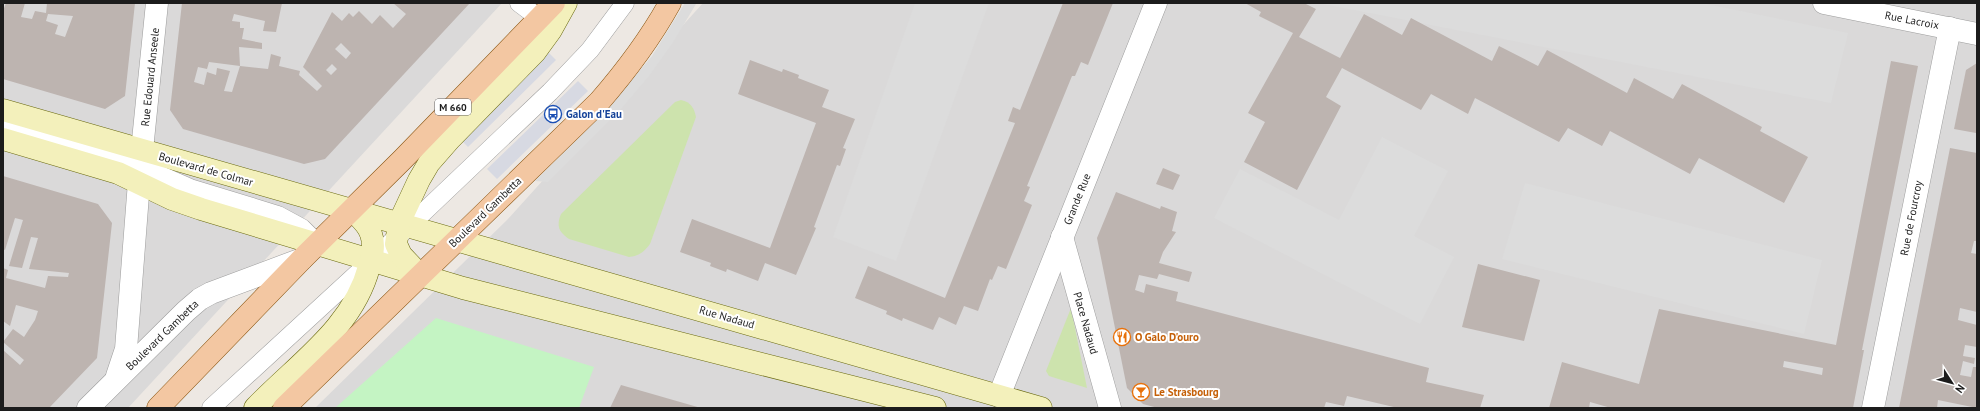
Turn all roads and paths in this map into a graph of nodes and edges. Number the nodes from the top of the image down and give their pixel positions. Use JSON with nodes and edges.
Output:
{"nodes":[{"id":1,"x":157,"y":3,"type":"edge"},
{"id":2,"x":519,"y":3,"type":"edge"},
{"id":3,"x":566,"y":3,"type":"edge"},
{"id":4,"x":625,"y":3,"type":"edge"},
{"id":5,"x":670,"y":3,"type":"edge"},
{"id":6,"x":1156,"y":3,"type":"edge"},
{"id":7,"x":1824,"y":3,"type":"edge"},
{"id":8,"x":547,"y":11,"type":"edge"},
{"id":9,"x":1950,"y":28,"type":"junction"},
{"id":10,"x":1977,"y":34,"type":"edge"},
{"id":11,"x":3,"y":110,"type":"edge"},
{"id":12,"x":3,"y":126,"type":"edge"},
{"id":13,"x":3,"y":140,"type":"edge"},
{"id":14,"x":142,"y":150,"type":"junction"},
{"id":15,"x":138,"y":182,"type":"junction"},
{"id":16,"x":352,"y":210,"type":"junction"},
{"id":17,"x":401,"y":229,"type":"junction"},
{"id":18,"x":1062,"y":237,"type":"junction"},
{"id":19,"x":455,"y":240,"type":"junction"},
{"id":20,"x":318,"y":244,"type":"junction"},
{"id":21,"x":302,"y":259,"type":"junction"},
{"id":22,"x":371,"y":260,"type":"junction"},
{"id":23,"x":420,"y":275,"type":"junction"},
{"id":24,"x":246,"y":378,"type":"junction"},
{"id":25,"x":115,"y":381,"type":"junction"},
{"id":26,"x":998,"y":396,"type":"junction"},
{"id":27,"x":88,"y":408,"type":"edge"},
{"id":28,"x":158,"y":408,"type":"edge"},
{"id":29,"x":211,"y":408,"type":"edge"},
{"id":30,"x":219,"y":408,"type":"edge"},
{"id":31,"x":255,"y":408,"type":"edge"},
{"id":32,"x":284,"y":408,"type":"edge"},
{"id":33,"x":935,"y":408,"type":"edge"},
{"id":34,"x":1041,"y":408,"type":"edge"},
{"id":35,"x":1110,"y":408,"type":"edge"},
{"id":36,"x":1873,"y":408,"type":"edge"}],
"edges":[{"from":1,"to":14,"type":"street","name":"Rue Edouard Anseele"},
{"from":2,"to":8,"type":"lane"},
{"from":3,"to":17,"type":"main road"},
{"from":4,"to":17,"type":"lane"},
{"from":5,"to":19,"type":"main road","name":"Boulevard Gambetta"},
{"from":6,"to":18,"type":"street","name":"Grande Rue"},
{"from":7,"to":9,"type":"street","name":"Rue Lacroix"},
{"from":8,"to":16,"type":"main road","name":"Boulevard Gambetta","number":"M 660"},
{"from":9,"to":10,"type":"street","name":"Rue Lacroix"},
{"from":9,"to":36,"type":"street","name":"Rue de Fourcroy"},
{"from":11,"to":14,"type":"main road","name":"Boulevard de Colmar"},
{"from":12,"to":20,"type":"lane"},
{"from":13,"to":15,"type":"main road"},
{"from":14,"to":16,"type":"main road","name":"Boulevard de Colmar"},
{"from":15,"to":20,"type":"main road"},
{"from":15,"to":25,"type":"street","name":"Boulevard Gambetta"},
{"from":16,"to":17,"type":"main road","name":"Boulevard de Colmar"},
{"from":16,"to":20,"type":"main road","name":"Boulevard Gambetta","number":"M 660"},
{"from":16,"to":22,"type":"main road"},
{"from":17,"to":19,"type":"main road","name":"Rue Nadaud"},
{"from":17,"to":22,"type":"lane"},
{"from":17,"to":23,"type":"main road"},
{"from":18,"to":26,"type":"street","name":"Grande Rue"},
{"from":18,"to":35,"type":"street","name":"Place Nadaud"},
{"from":19,"to":23,"type":"main road","name":"Boulevard Gambetta"},
{"from":19,"to":26,"type":"main road","name":"Rue Nadaud"},
{"from":20,"to":21,"type":"main road","name":"Boulevard Gambetta","number":"M 660"},
{"from":20,"to":22,"type":"main road"},
{"from":21,"to":25,"type":"street","name":"Boulevard Gambetta"},
{"from":21,"to":28,"type":"main road","name":"Boulevard Gambetta","number":"M 660"},
{"from":22,"to":23,"type":"main road"},
{"from":22,"to":24,"type":"lane"},
{"from":22,"to":31,"type":"main road"},
{"from":23,"to":32,"type":"main road","name":"Boulevard Gambetta"},
{"from":23,"to":33,"type":"main road"},
{"from":24,"to":29,"type":"lane"},
{"from":24,"to":30,"type":"lane"},
{"from":25,"to":27,"type":"street","name":"Boulevard Gambetta"},
{"from":26,"to":34,"type":"main road","name":"Rue Nadaud"}]}
